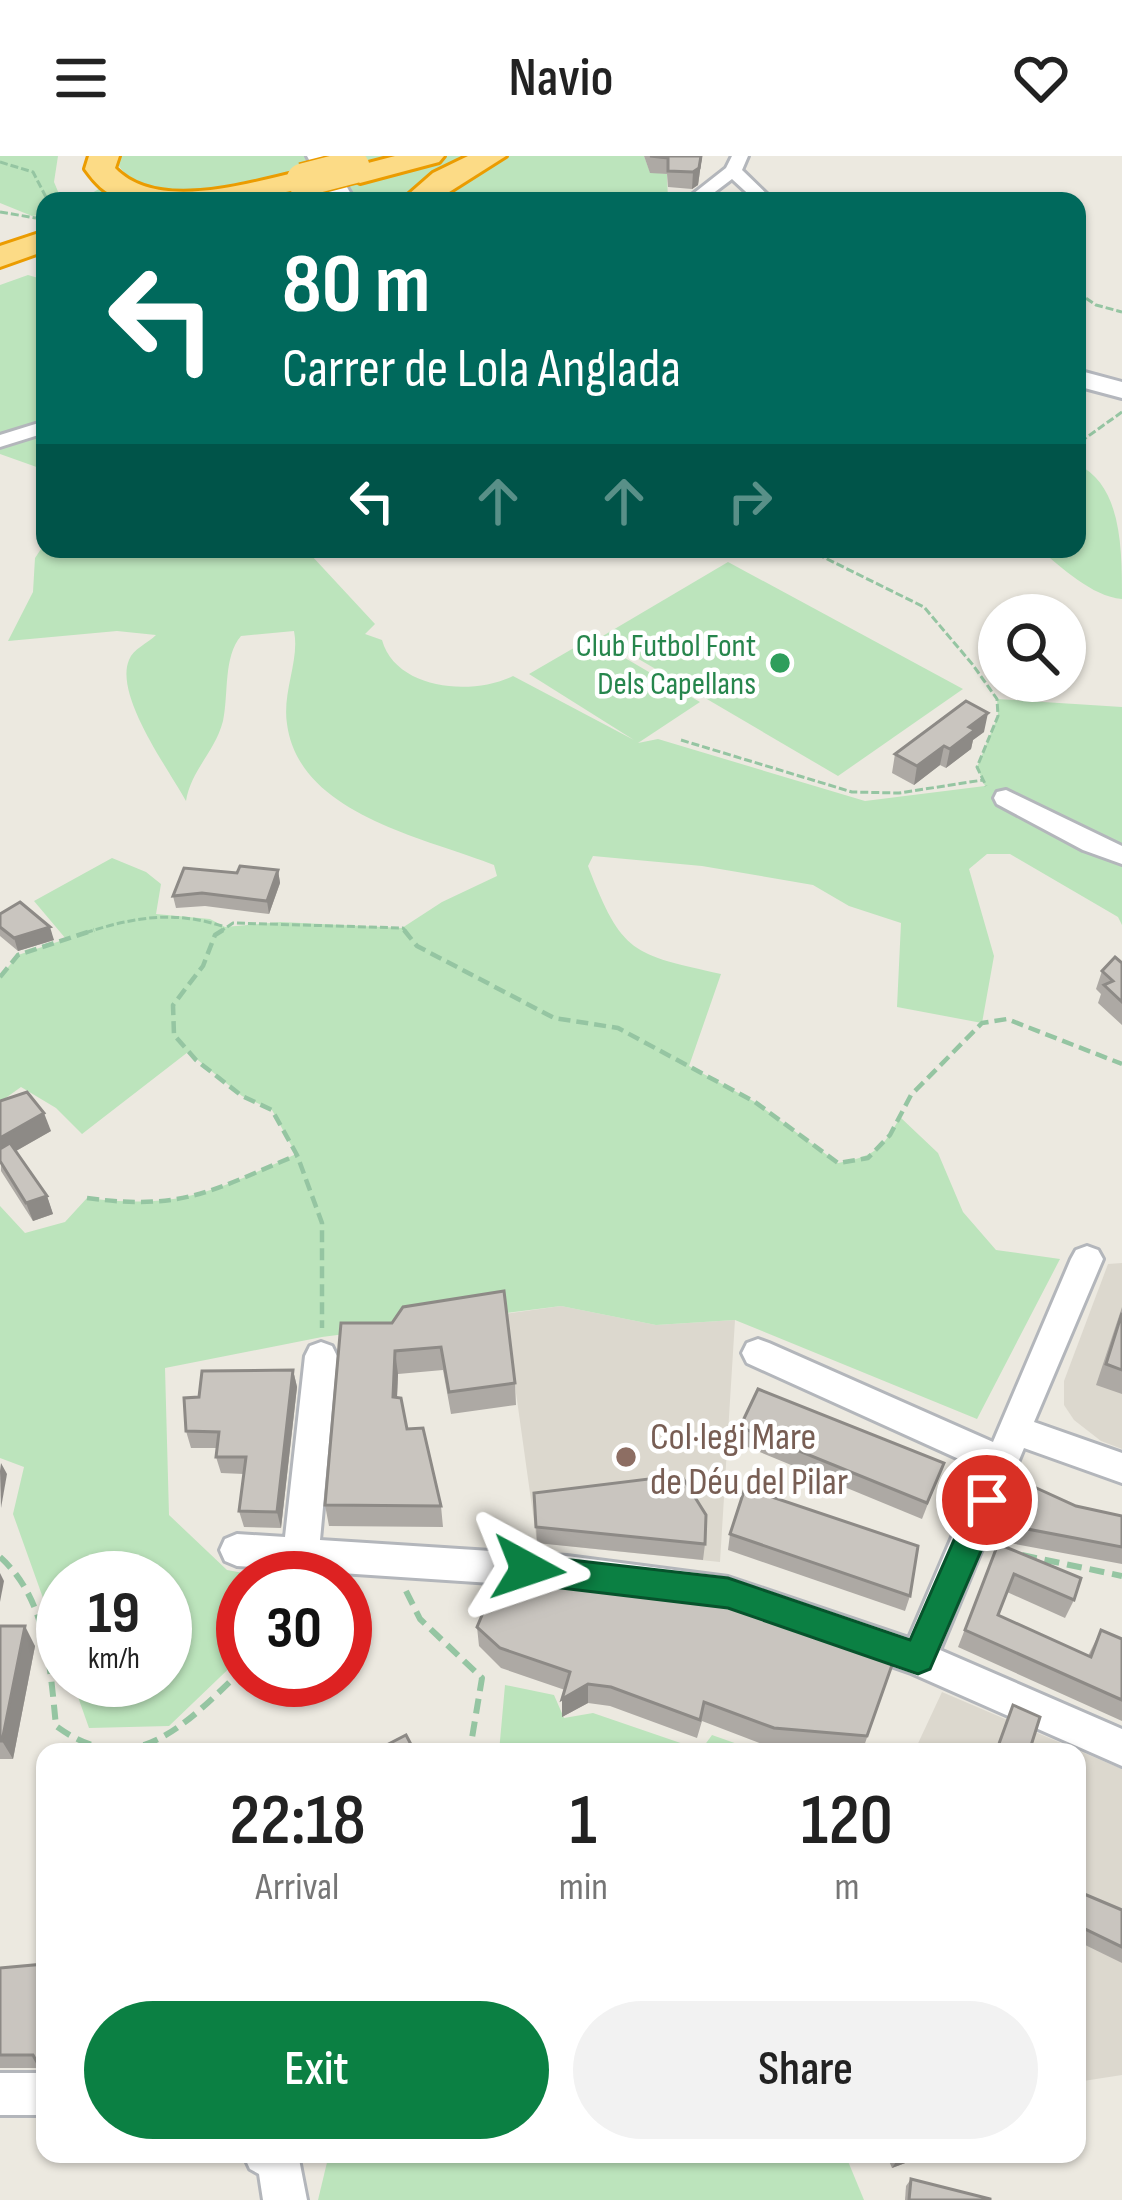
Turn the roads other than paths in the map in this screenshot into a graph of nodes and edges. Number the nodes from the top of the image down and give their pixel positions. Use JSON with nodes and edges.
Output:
{"nodes":[{"id":1,"x":87,"y":156,"type":"edge"},
{"id":2,"x":104,"y":156,"type":"edge"},
{"id":3,"x":395,"y":156,"type":"edge"},
{"id":4,"x":429,"y":156,"type":"edge"},
{"id":5,"x":491,"y":156,"type":"edge"},
{"id":6,"x":736,"y":163,"type":"edge"},
{"id":7,"x":357,"y":171,"type":"junction"},
{"id":8,"x":312,"y":174,"type":"edge"},
{"id":9,"x":79,"y":191,"type":"dead end"},
{"id":10,"x":132,"y":192,"type":"edge"},
{"id":11,"x":227,"y":192,"type":"edge"},
{"id":12,"x":254,"y":192,"type":"edge"},
{"id":13,"x":277,"y":192,"type":"edge"},
{"id":14,"x":427,"y":192,"type":"edge"},
{"id":15,"x":702,"y":192,"type":"edge"},
{"id":16,"x":759,"y":192,"type":"edge"},
{"id":17,"x":1086,"y":370,"type":"edge"},
{"id":18,"x":1086,"y":380,"type":"edge"},
{"id":19,"x":1122,"y":380,"type":"edge"},
{"id":20,"x":1122,"y":390,"type":"edge"},
{"id":21,"x":36,"y":430,"type":"edge"},
{"id":22,"x":0,"y":441,"type":"edge"},
{"id":23,"x":1006,"y":798,"type":"road end"},
{"id":24,"x":1122,"y":855,"type":"edge"},
{"id":25,"x":1087,"y":1259,"type":"dead end"},
{"id":26,"x":758,"y":1353,"type":"dead end"},
{"id":27,"x":321,"y":1356,"type":"road end"},
{"id":28,"x":1011,"y":1447,"type":"junction"},
{"id":29,"x":1122,"y":1468,"type":"edge"},
{"id":30,"x":237,"y":1550,"type":"dead end"},
{"id":31,"x":253,"y":1551,"type":"edge"},
{"id":32,"x":301,"y":1551,"type":"edge"},
{"id":33,"x":372,"y":1559,"type":"edge"},
{"id":34,"x":918,"y":1658,"type":"junction"},
{"id":35,"x":1122,"y":1748,"type":"edge"},
{"id":36,"x":0,"y":2094,"type":"edge"},
{"id":37,"x":36,"y":2094,"type":"edge"},
{"id":38,"x":279,"y":2163,"type":"edge"},
{"id":39,"x":285,"y":2200,"type":"edge"}],
"edges":[{"from":1,"to":9,"type":"highway"},
{"from":2,"to":10,"type":"highway"},
{"from":3,"to":7,"type":"highway"},
{"from":4,"to":7,"type":"highway"},
{"from":5,"to":14,"type":"highway"},
{"from":6,"to":15,"type":"street"},
{"from":6,"to":16,"type":"street"},
{"from":7,"to":8,"type":"highway","bridge":true},
{"from":8,"to":11,"type":"highway"},
{"from":8,"to":12,"type":"highway"},
{"from":8,"to":13,"type":"highway"},
{"from":17,"to":19,"type":"street"},
{"from":18,"to":20,"type":"street"},
{"from":21,"to":22,"type":"street"},
{"from":23,"to":24,"type":"street"},
{"from":25,"to":28,"type":"street"},
{"from":26,"to":28,"type":"street"},
{"from":27,"to":32,"type":"street"},
{"from":28,"to":29,"type":"street"},
{"from":28,"to":34,"type":"street"},
{"from":30,"to":31,"type":"street"},
{"from":33,"to":34,"type":"street"},
{"from":34,"to":35,"type":"street"},
{"from":36,"to":37,"type":"street"},
{"from":38,"to":39,"type":"street"}]}
